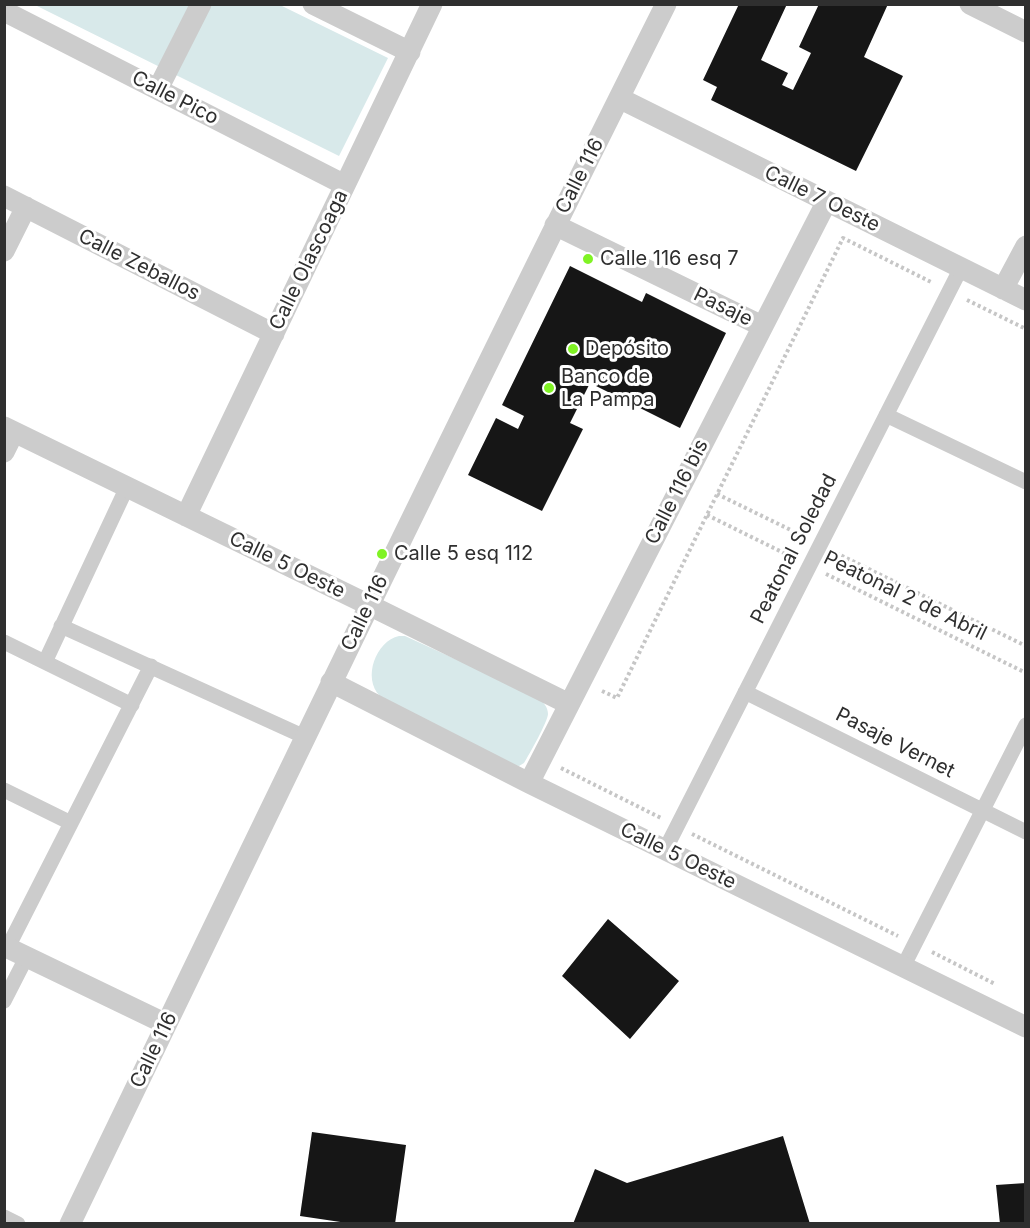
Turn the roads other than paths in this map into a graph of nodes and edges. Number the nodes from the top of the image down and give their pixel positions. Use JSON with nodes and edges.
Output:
{"nodes":[{"id":1,"x":201,"y":4,"type":"edge"},
{"id":2,"x":313,"y":4,"type":"edge"},
{"id":3,"x":432,"y":4,"type":"edge"},
{"id":4,"x":666,"y":4,"type":"edge"},
{"id":5,"x":970,"y":4,"type":"edge"},
{"id":6,"x":4,"y":11,"type":"edge"},
{"id":7,"x":1026,"y":32,"type":"edge"},
{"id":8,"x":410,"y":52,"type":"junction"},
{"id":9,"x":158,"y":89,"type":"junction"},
{"id":10,"x":619,"y":98,"type":"junction"},
{"id":11,"x":345,"y":185,"type":"junction"},
{"id":12,"x":4,"y":196,"type":"edge"},
{"id":13,"x":826,"y":201,"type":"junction"},
{"id":14,"x":26,"y":207,"type":"junction"},
{"id":15,"x":555,"y":225,"type":"junction"},
{"id":16,"x":1026,"y":246,"type":"edge"},
{"id":17,"x":4,"y":251,"type":"edge"},
{"id":18,"x":961,"y":268,"type":"junction"},
{"id":19,"x":1003,"y":289,"type":"junction"},
{"id":20,"x":1026,"y":300,"type":"edge"},
{"id":21,"x":762,"y":326,"type":"junction"},
{"id":22,"x":274,"y":334,"type":"junction"},
{"id":23,"x":886,"y":415,"type":"junction"},
{"id":24,"x":9,"y":430,"type":"edge"},
{"id":25,"x":4,"y":452,"type":"edge"},
{"id":26,"x":1026,"y":482,"type":"edge"},
{"id":27,"x":127,"y":487,"type":"junction"},
{"id":28,"x":186,"y":516,"type":"junction"},
{"id":29,"x":369,"y":605,"type":"junction"},
{"id":30,"x":61,"y":626,"type":"junction"},
{"id":31,"x":4,"y":642,"type":"edge"},
{"id":32,"x":45,"y":662,"type":"junction"},
{"id":33,"x":151,"y":666,"type":"junction"},
{"id":34,"x":332,"y":682,"type":"junction"},
{"id":35,"x":745,"y":692,"type":"junction"},
{"id":36,"x":569,"y":704,"type":"junction"},
{"id":37,"x":132,"y":705,"type":"junction"},
{"id":38,"x":1026,"y":725,"type":"edge"},
{"id":39,"x":305,"y":737,"type":"junction"},
{"id":40,"x":529,"y":783,"type":"junction"},
{"id":41,"x":4,"y":790,"type":"edge"},
{"id":42,"x":982,"y":810,"type":"junction"},
{"id":43,"x":71,"y":823,"type":"junction"},
{"id":44,"x":1026,"y":832,"type":"edge"},
{"id":45,"x":665,"y":850,"type":"junction"},
{"id":46,"x":13,"y":950,"type":"edge"},
{"id":47,"x":903,"y":967,"type":"junction"},
{"id":48,"x":4,"y":1001,"type":"edge"},
{"id":49,"x":166,"y":1024,"type":"junction"},
{"id":50,"x":1026,"y":1027,"type":"edge"},
{"id":51,"x":4,"y":1217,"type":"edge"},
{"id":52,"x":18,"y":1224,"type":"edge"},
{"id":53,"x":70,"y":1224,"type":"edge"}],
"edges":[{"from":1,"to":9,"type":"street"},
{"from":2,"to":8,"type":"street"},
{"from":3,"to":8,"type":"street","name":"Calle Olascoaga"},
{"from":4,"to":10,"type":"street","name":"Calle 116"},
{"from":5,"to":7,"type":"street"},
{"from":6,"to":9,"type":"street","name":"Calle Pico"},
{"from":8,"to":11,"type":"street","name":"Calle Olascoaga"},
{"from":9,"to":11,"type":"street","name":"Calle Pico"},
{"from":10,"to":13,"type":"street","name":"Calle 7 Oeste"},
{"from":10,"to":15,"type":"street","name":"Calle 116"},
{"from":11,"to":22,"type":"street","name":"Calle Olascoaga"},
{"from":12,"to":14,"type":"street","name":"Calle Zeballos"},
{"from":13,"to":18,"type":"street","name":"Calle 7 Oeste"},
{"from":13,"to":21,"type":"street","name":"Calle 116 bis"},
{"from":14,"to":17,"type":"street"},
{"from":14,"to":22,"type":"street","name":"Calle Zeballos"},
{"from":15,"to":21,"type":"street","name":"Pasaje"},
{"from":15,"to":29,"type":"street","name":"Calle 116"},
{"from":16,"to":19,"type":"street"},
{"from":18,"to":19,"type":"street","name":"Calle 7 Oeste"},
{"from":18,"to":23,"type":"street","name":"Peatonal Soledad"},
{"from":19,"to":20,"type":"street","name":"Calle 7 Oeste"},
{"from":21,"to":36,"type":"street","name":"Calle 116 bis"},
{"from":22,"to":28,"type":"street","name":"Calle Olascoaga"},
{"from":23,"to":26,"type":"street"},
{"from":23,"to":35,"type":"street","name":"Peatonal Soledad"},
{"from":24,"to":25,"type":"street"},
{"from":24,"to":27,"type":"street","name":"Calle 5 Oeste"},
{"from":27,"to":28,"type":"street","name":"Calle 5 Oeste"},
{"from":27,"to":30,"type":"street"},
{"from":28,"to":29,"type":"street","name":"Calle 5 Oeste"},
{"from":29,"to":34,"type":"street","name":"Calle 116"},
{"from":29,"to":36,"type":"street","name":"Calle 5 Oeste"},
{"from":30,"to":32,"type":"street"},
{"from":30,"to":33,"type":"street"},
{"from":31,"to":32,"type":"street"},
{"from":32,"to":37,"type":"street"},
{"from":33,"to":37,"type":"street"},
{"from":33,"to":39,"type":"street"},
{"from":34,"to":39,"type":"street","name":"Calle 116"},
{"from":34,"to":40,"type":"street","name":"Calle 5 Oeste"},
{"from":35,"to":42,"type":"street","name":"Pasaje Vernet"},
{"from":35,"to":45,"type":"street","name":"Peatonal Soledad"},
{"from":36,"to":40,"type":"street","name":"Calle 116 bis"},
{"from":37,"to":43,"type":"street"},
{"from":38,"to":42,"type":"street"},
{"from":39,"to":49,"type":"street","name":"Calle 116"},
{"from":40,"to":45,"type":"street","name":"Calle 5 Oeste"},
{"from":41,"to":43,"type":"street"},
{"from":42,"to":44,"type":"street","name":"Pasaje Vernet"},
{"from":42,"to":47,"type":"street"},
{"from":43,"to":46,"type":"street"},
{"from":45,"to":47,"type":"street","name":"Calle 5 Oeste"},
{"from":46,"to":48,"type":"street"},
{"from":46,"to":49,"type":"street"},
{"from":47,"to":50,"type":"street","name":"Calle 5 Oeste"},
{"from":49,"to":53,"type":"street","name":"Calle 116"},
{"from":51,"to":52,"type":"street"}]}
